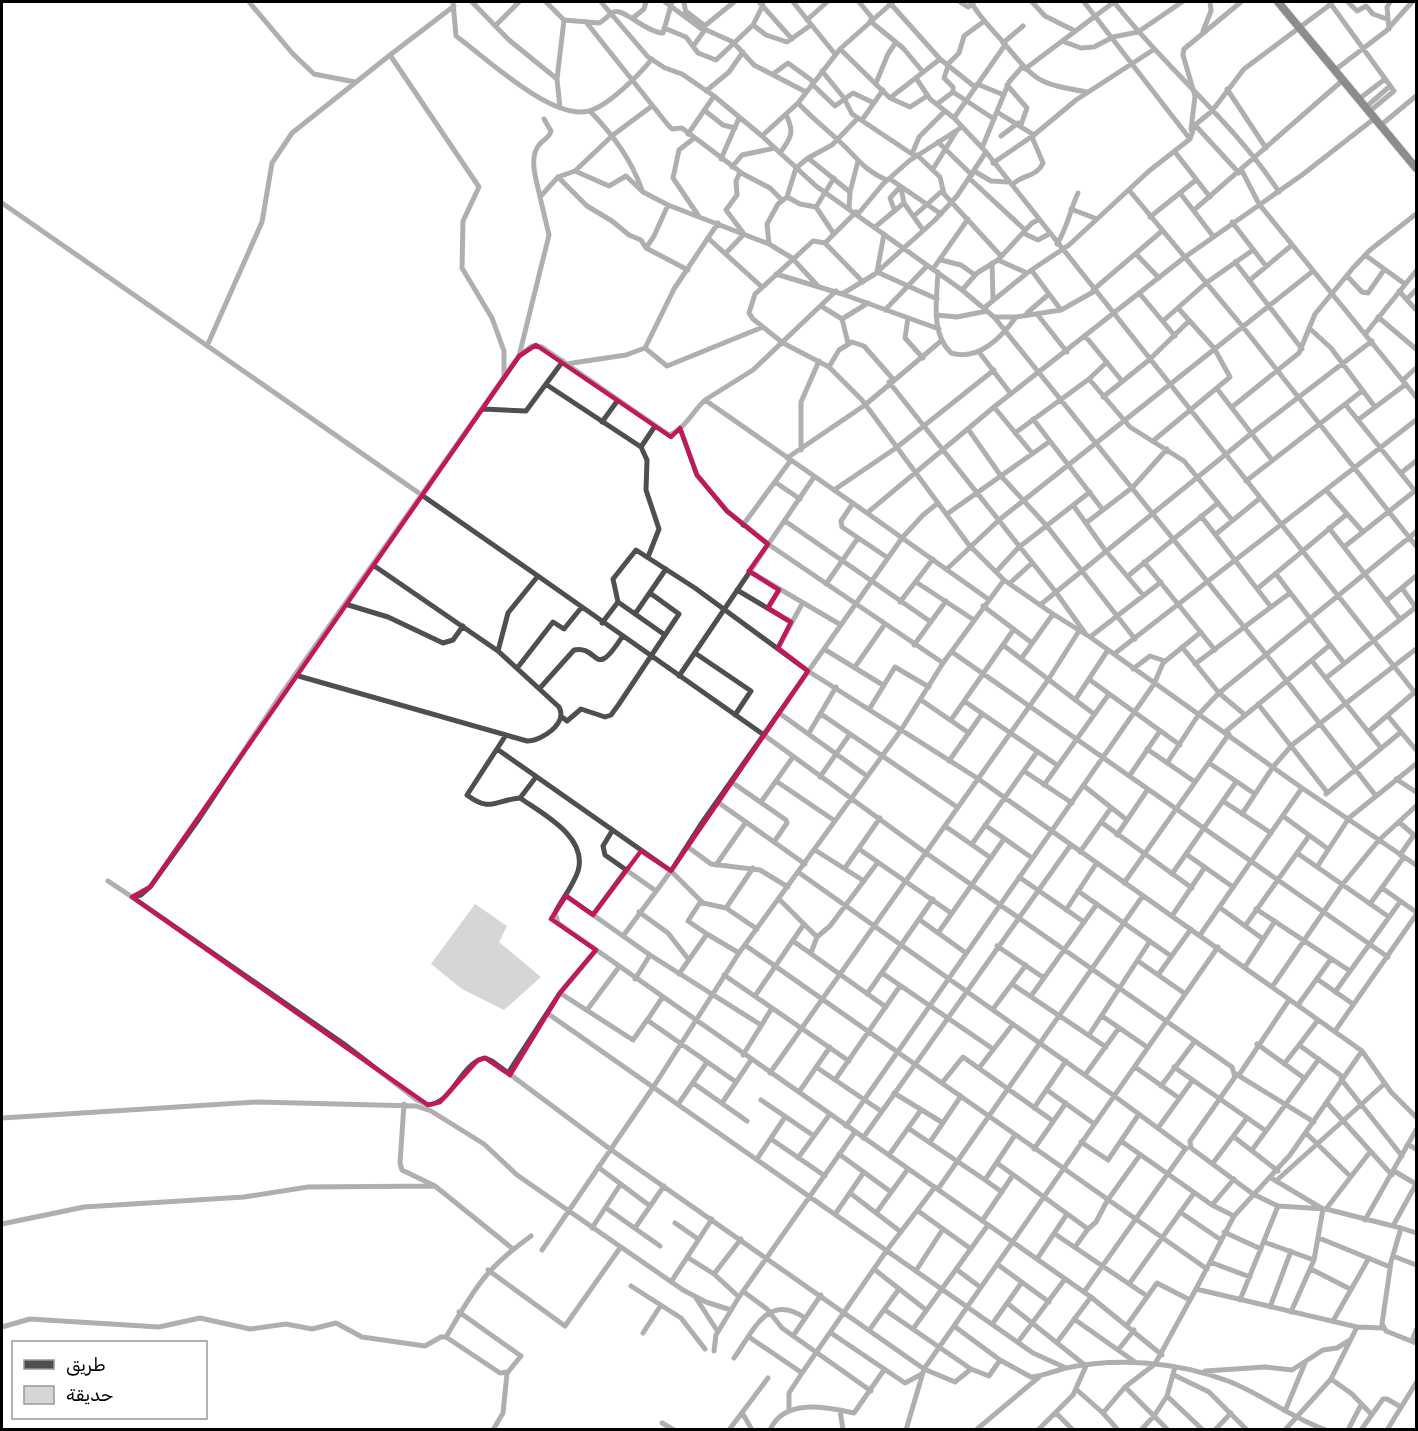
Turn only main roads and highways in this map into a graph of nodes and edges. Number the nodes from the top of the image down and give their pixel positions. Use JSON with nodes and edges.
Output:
{"nodes":[{"id":1,"x":1278,"y":2,"type":"edge"},
{"id":2,"x":1416,"y":168,"type":"edge"}],
"edges":[{"from":1,"to":2,"type":"highway"}]}
